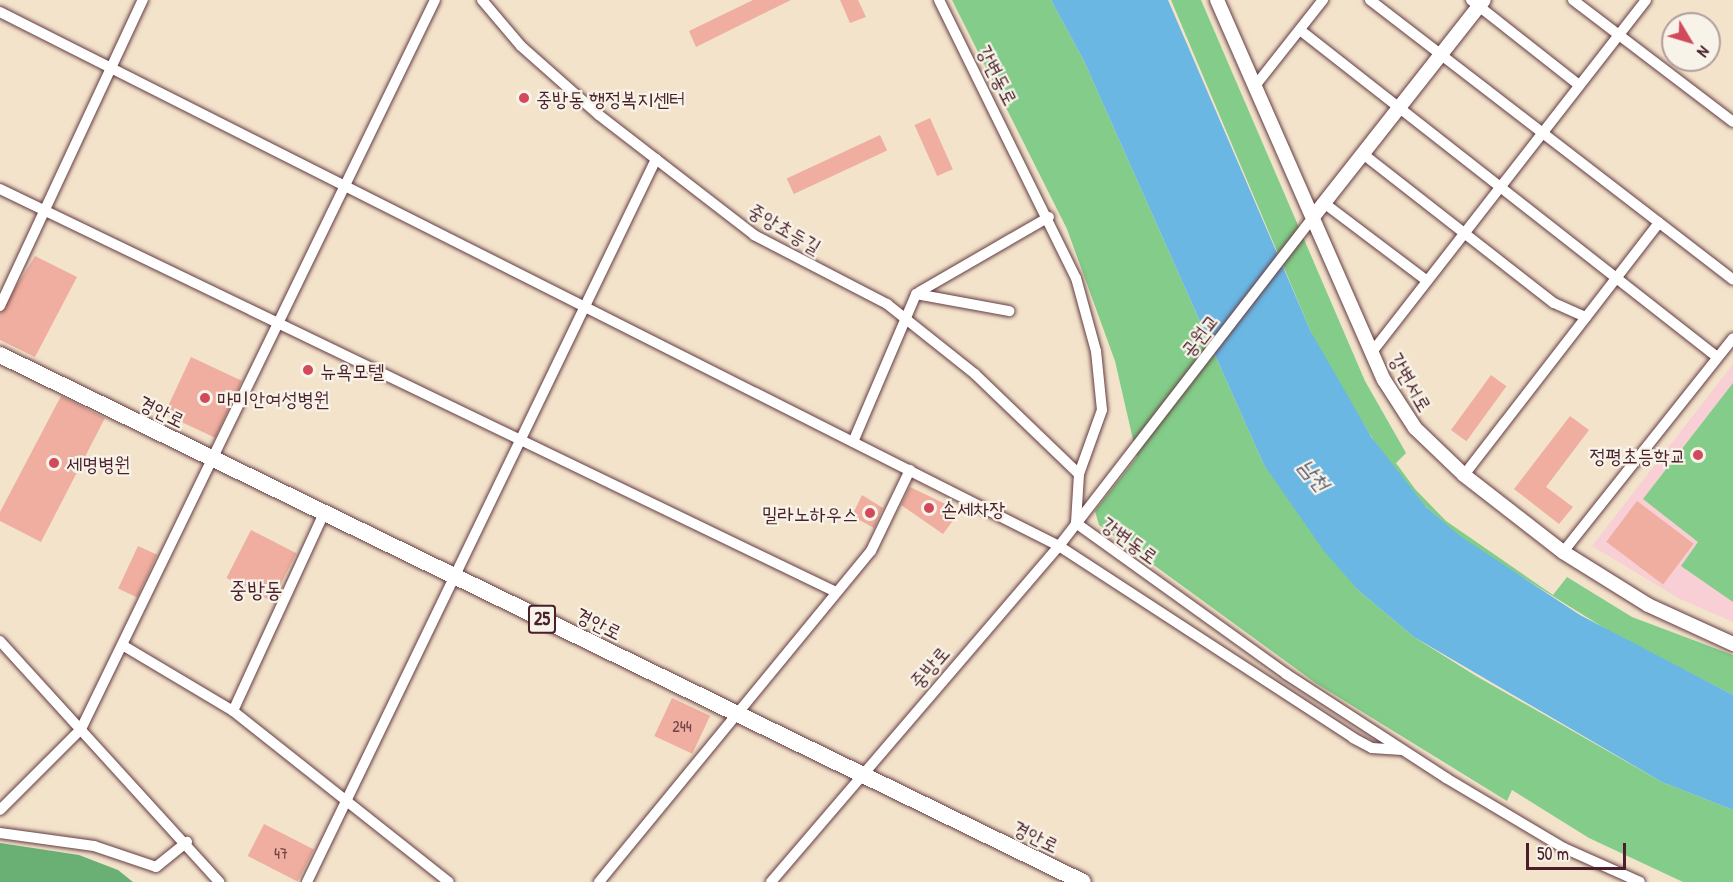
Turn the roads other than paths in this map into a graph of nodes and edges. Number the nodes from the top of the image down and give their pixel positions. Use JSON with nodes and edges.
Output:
{"nodes":[{"id":1,"x":143,"y":0,"type":"edge"},
{"id":2,"x":435,"y":0,"type":"edge"},
{"id":3,"x":482,"y":0,"type":"edge"},
{"id":4,"x":939,"y":0,"type":"edge"},
{"id":5,"x":1217,"y":0,"type":"edge"},
{"id":6,"x":1323,"y":0,"type":"edge"},
{"id":7,"x":1370,"y":0,"type":"edge"},
{"id":8,"x":1573,"y":0,"type":"edge"},
{"id":9,"x":1646,"y":0,"type":"edge"},
{"id":10,"x":1478,"y":2,"type":"edge"},
{"id":11,"x":0,"y":12,"type":"edge"},
{"id":12,"x":1299,"y":30,"type":"junction"},
{"id":13,"x":1619,"y":35,"type":"junction"},
{"id":14,"x":1440,"y":56,"type":"junction"},
{"id":15,"x":111,"y":69,"type":"junction"},
{"id":16,"x":1579,"y":85,"type":"junction"},
{"id":17,"x":1255,"y":86,"type":"junction"},
{"id":18,"x":1399,"y":108,"type":"junction"},
{"id":19,"x":1733,"y":122,"type":"edge"},
{"id":20,"x":1541,"y":134,"type":"junction"},
{"id":21,"x":1363,"y":154,"type":"junction"},
{"id":22,"x":656,"y":159,"type":"junction"},
{"id":23,"x":347,"y":187,"type":"junction"},
{"id":24,"x":1500,"y":187,"type":"junction"},
{"id":25,"x":0,"y":189,"type":"edge"},
{"id":26,"x":1324,"y":203,"type":"junction"},
{"id":27,"x":44,"y":211,"type":"junction"},
{"id":28,"x":1049,"y":217,"type":"junction"},
{"id":29,"x":1313,"y":217,"type":"junction"},
{"id":30,"x":1659,"y":224,"type":"junction"},
{"id":31,"x":1465,"y":233,"type":"junction"},
{"id":32,"x":1616,"y":278,"type":"junction"},
{"id":33,"x":1733,"y":280,"type":"edge"},
{"id":34,"x":1427,"y":281,"type":"junction"},
{"id":35,"x":919,"y":292,"type":"junction"},
{"id":36,"x":0,"y":306,"type":"edge"},
{"id":37,"x":584,"y":306,"type":"junction"},
{"id":38,"x":1009,"y":311,"type":"dead end"},
{"id":39,"x":903,"y":316,"type":"junction"},
{"id":40,"x":1586,"y":317,"type":"junction"},
{"id":41,"x":283,"y":323,"type":"junction"},
{"id":42,"x":1733,"y":338,"type":"edge"},
{"id":43,"x":1372,"y":352,"type":"junction"},
{"id":44,"x":0,"y":355,"type":"edge"},
{"id":45,"x":1717,"y":357,"type":"junction"},
{"id":46,"x":520,"y":439,"type":"junction"},
{"id":47,"x":853,"y":442,"type":"junction"},
{"id":48,"x":215,"y":460,"type":"junction"},
{"id":49,"x":910,"y":470,"type":"junction"},
{"id":50,"x":1079,"y":474,"type":"junction"},
{"id":51,"x":1464,"y":475,"type":"junction"},
{"id":52,"x":1113,"y":476,"type":"joint"},
{"id":53,"x":324,"y":513,"type":"junction"},
{"id":54,"x":1076,"y":523,"type":"junction"},
{"id":55,"x":1059,"y":546,"type":"junction"},
{"id":56,"x":1563,"y":552,"type":"junction"},
{"id":57,"x":454,"y":576,"type":"junction"},
{"id":58,"x":836,"y":592,"type":"junction"},
{"id":59,"x":0,"y":641,"type":"edge"},
{"id":60,"x":1733,"y":644,"type":"edge"},
{"id":61,"x":124,"y":646,"type":"junction"},
{"id":62,"x":233,"y":711,"type":"junction"},
{"id":63,"x":735,"y":713,"type":"junction"},
{"id":64,"x":81,"y":729,"type":"junction"},
{"id":65,"x":1402,"y":750,"type":"junction"},
{"id":66,"x":859,"y":773,"type":"junction"},
{"id":67,"x":345,"y":803,"type":"junction"},
{"id":68,"x":0,"y":810,"type":"edge"},
{"id":69,"x":0,"y":833,"type":"edge"},
{"id":70,"x":187,"y":842,"type":"junction"},
{"id":71,"x":219,"y":882,"type":"edge"},
{"id":72,"x":306,"y":882,"type":"edge"},
{"id":73,"x":449,"y":882,"type":"edge"},
{"id":74,"x":599,"y":882,"type":"edge"},
{"id":75,"x":771,"y":882,"type":"edge"},
{"id":76,"x":1083,"y":882,"type":"edge"},
{"id":77,"x":1640,"y":882,"type":"edge"}],
"edges":[{"from":1,"to":15,"type":"street"},
{"from":2,"to":23,"type":"street"},
{"from":3,"to":22,"type":"street","name":"중앙초등길"},
{"from":4,"to":28,"type":"street","name":"강변동로"},
{"from":5,"to":17,"type":"street","name":"강변서로"},
{"from":6,"to":12,"type":"street"},
{"from":7,"to":14,"type":"street"},
{"from":8,"to":13,"type":"street"},
{"from":9,"to":13,"type":"street"},
{"from":10,"to":14,"type":"street"},
{"from":10,"to":16,"type":"street"},
{"from":11,"to":15,"type":"street"},
{"from":12,"to":17,"type":"street"},
{"from":12,"to":18,"type":"street"},
{"from":13,"to":16,"type":"street"},
{"from":13,"to":19,"type":"street"},
{"from":14,"to":18,"type":"street"},
{"from":14,"to":20,"type":"street"},
{"from":15,"to":23,"type":"street"},
{"from":15,"to":27,"type":"street"},
{"from":16,"to":20,"type":"street"},
{"from":17,"to":29,"type":"street","name":"강변서로"},
{"from":18,"to":21,"type":"street"},
{"from":18,"to":24,"type":"street"},
{"from":20,"to":24,"type":"street"},
{"from":20,"to":30,"type":"street"},
{"from":21,"to":26,"type":"street"},
{"from":21,"to":31,"type":"street"},
{"from":22,"to":37,"type":"street"},
{"from":22,"to":39,"type":"street","name":"중앙초등길"},
{"from":23,"to":37,"type":"street"},
{"from":23,"to":41,"type":"street"},
{"from":24,"to":31,"type":"street"},
{"from":24,"to":32,"type":"street"},
{"from":25,"to":27,"type":"street"},
{"from":26,"to":29,"type":"street"},
{"from":26,"to":34,"type":"street"},
{"from":27,"to":36,"type":"street"},
{"from":27,"to":41,"type":"street"},
{"from":28,"to":35,"type":"street"},
{"from":28,"to":50,"type":"street","name":"강변동로"},
{"from":29,"to":43,"type":"street","name":"강변서로"},
{"from":29,"to":52,"type":"street","name":"공원교"},
{"from":30,"to":32,"type":"street"},
{"from":30,"to":33,"type":"street"},
{"from":31,"to":34,"type":"street"},
{"from":31,"to":40,"type":"street"},
{"from":32,"to":40,"type":"street"},
{"from":32,"to":45,"type":"street"},
{"from":34,"to":43,"type":"street"},
{"from":35,"to":38,"type":"street"},
{"from":35,"to":39,"type":"street"},
{"from":37,"to":46,"type":"street"},
{"from":37,"to":47,"type":"street"},
{"from":39,"to":47,"type":"street"},
{"from":39,"to":50,"type":"street","name":"중앙초등길"},
{"from":40,"to":51,"type":"street"},
{"from":41,"to":46,"type":"street"},
{"from":41,"to":48,"type":"street"},
{"from":42,"to":45,"type":"street"},
{"from":43,"to":51,"type":"street","name":"강변서로"},
{"from":44,"to":48,"type":"main road","name":"경안로","number":"25"},
{"from":45,"to":56,"type":"street"},
{"from":46,"to":57,"type":"street"},
{"from":46,"to":58,"type":"street"},
{"from":47,"to":49,"type":"street"},
{"from":48,"to":53,"type":"main road","name":"경안로","number":"25"},
{"from":48,"to":61,"type":"street"},
{"from":49,"to":55,"type":"street"},
{"from":49,"to":58,"type":"street"},
{"from":50,"to":54,"type":"street","name":"강변동로"},
{"from":51,"to":56,"type":"street","name":"강변서로"},
{"from":52,"to":54,"type":"street","name":"중방로"},
{"from":53,"to":57,"type":"main road","name":"경안로","number":"25"},
{"from":53,"to":62,"type":"street"},
{"from":54,"to":55,"type":"street","name":"중방로"},
{"from":54,"to":65,"type":"street","name":"강변동로"},
{"from":55,"to":65,"type":"street"},
{"from":55,"to":66,"type":"street","name":"중방로"},
{"from":56,"to":60,"type":"street","name":"강변서로"},
{"from":57,"to":63,"type":"main road","name":"경안로","number":"25"},
{"from":57,"to":67,"type":"street"},
{"from":58,"to":63,"type":"street"},
{"from":59,"to":64,"type":"street"},
{"from":61,"to":62,"type":"street"},
{"from":61,"to":64,"type":"street"},
{"from":62,"to":67,"type":"street"},
{"from":63,"to":66,"type":"main road","name":"경안로","number":"25"},
{"from":63,"to":74,"type":"street"},
{"from":64,"to":68,"type":"street"},
{"from":64,"to":70,"type":"street"},
{"from":65,"to":77,"type":"street","name":"강변동로"},
{"from":66,"to":75,"type":"street","name":"중방로"},
{"from":66,"to":76,"type":"main road","name":"경안로","number":"25"},
{"from":67,"to":72,"type":"street"},
{"from":67,"to":73,"type":"street"},
{"from":69,"to":70,"type":"street"},
{"from":70,"to":71,"type":"street"}]}
